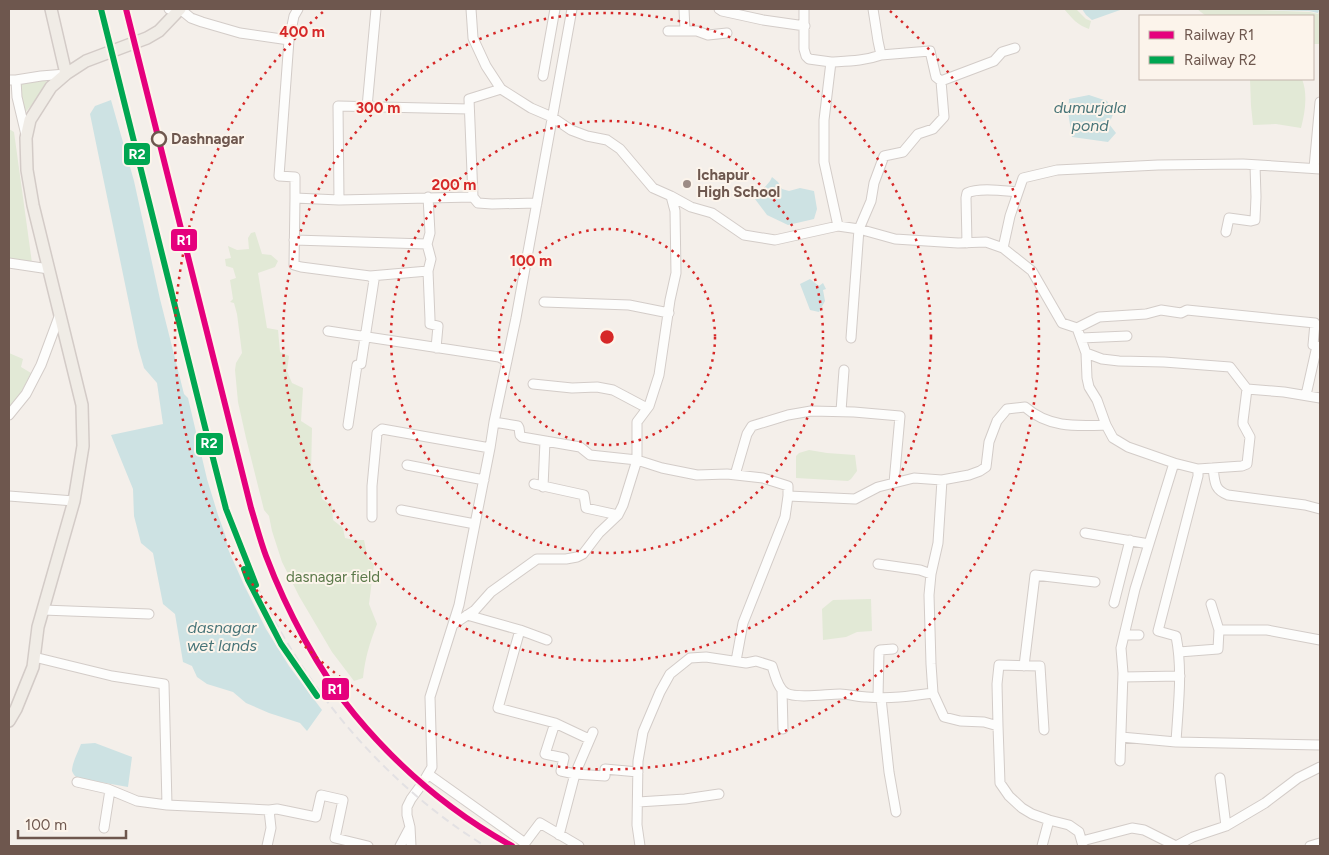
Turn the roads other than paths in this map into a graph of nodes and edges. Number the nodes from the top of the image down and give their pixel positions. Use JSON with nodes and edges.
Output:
{"nodes":[{"id":1,"x":51,"y":9,"type":"edge"},
{"id":2,"x":180,"y":9,"type":"edge"},
{"id":3,"x":298,"y":9,"type":"edge"},
{"id":4,"x":376,"y":9,"type":"edge"},
{"id":5,"x":470,"y":9,"type":"edge"},
{"id":6,"x":555,"y":9,"type":"edge"},
{"id":7,"x":572,"y":9,"type":"edge"},
{"id":8,"x":684,"y":9,"type":"edge"},
{"id":9,"x":720,"y":9,"type":"edge"},
{"id":10,"x":804,"y":9,"type":"edge"},
{"id":11,"x":873,"y":9,"type":"edge"},
{"id":12,"x":805,"y":26,"type":"junction"},
{"id":13,"x":685,"y":30,"type":"junction"},
{"id":14,"x":668,"y":31,"type":"dead end"},
{"id":15,"x":727,"y":33,"type":"dead end"},
{"id":16,"x":289,"y":40,"type":"junction"},
{"id":17,"x":1015,"y":48,"type":"dead end"},
{"id":18,"x":881,"y":55,"type":"junction"},
{"id":19,"x":832,"y":62,"type":"junction"},
{"id":20,"x":66,"y":74,"type":"junction"},
{"id":21,"x":543,"y":76,"type":"dead end"},
{"id":22,"x":12,"y":80,"type":"edge"},
{"id":23,"x":941,"y":81,"type":"junction"},
{"id":24,"x":501,"y":89,"type":"junction"},
{"id":25,"x":1320,"y":102,"type":"edge"},
{"id":26,"x":367,"y":107,"type":"junction"},
{"id":27,"x":470,"y":109,"type":"junction"},
{"id":28,"x":552,"y":117,"type":"junction"},
{"id":29,"x":26,"y":138,"type":"junction"},
{"id":30,"x":1255,"y":165,"type":"junction"},
{"id":31,"x":1317,"y":168,"type":"edge"},
{"id":32,"x":1018,"y":192,"type":"junction"},
{"id":33,"x":671,"y":196,"type":"junction"},
{"id":34,"x":428,"y":197,"type":"junction"},
{"id":35,"x":472,"y":197,"type":"junction"},
{"id":36,"x":295,"y":198,"type":"junction"},
{"id":37,"x":339,"y":200,"type":"junction"},
{"id":38,"x":536,"y":203,"type":"junction"},
{"id":39,"x":838,"y":226,"type":"junction"},
{"id":40,"x":859,"y":228,"type":"junction"},
{"id":41,"x":1226,"y":232,"type":"dead end"},
{"id":42,"x":294,"y":240,"type":"junction"},
{"id":43,"x":967,"y":242,"type":"junction"},
{"id":44,"x":426,"y":244,"type":"junction"},
{"id":45,"x":1003,"y":248,"type":"junction"},
{"id":46,"x":9,"y":263,"type":"edge"},
{"id":47,"x":49,"y":269,"type":"junction"},
{"id":48,"x":428,"y":271,"type":"junction"},
{"id":49,"x":370,"y":276,"type":"junction"},
{"id":50,"x":544,"y":302,"type":"dead end"},
{"id":51,"x":60,"y":314,"type":"junction"},
{"id":52,"x":668,"y":314,"type":"junction"},
{"id":53,"x":1317,"y":319,"type":"edge"},
{"id":54,"x":1077,"y":328,"type":"junction"},
{"id":55,"x":328,"y":331,"type":"dead end"},
{"id":56,"x":366,"y":336,"type":"junction"},
{"id":57,"x":1127,"y":336,"type":"dead end"},
{"id":58,"x":851,"y":338,"type":"dead end"},
{"id":59,"x":1081,"y":338,"type":"junction"},
{"id":60,"x":436,"y":348,"type":"junction"},
{"id":61,"x":1086,"y":353,"type":"junction"},
{"id":62,"x":507,"y":361,"type":"junction"},
{"id":63,"x":844,"y":370,"type":"dead end"},
{"id":64,"x":533,"y":384,"type":"dead end"},
{"id":65,"x":1247,"y":389,"type":"junction"},
{"id":66,"x":1306,"y":395,"type":"junction"},
{"id":67,"x":1320,"y":398,"type":"edge"},
{"id":68,"x":647,"y":408,"type":"junction"},
{"id":69,"x":842,"y":411,"type":"junction"},
{"id":70,"x":9,"y":415,"type":"edge"},
{"id":71,"x":494,"y":422,"type":"junction"},
{"id":72,"x":348,"y":425,"type":"dead end"},
{"id":73,"x":1106,"y":425,"type":"junction"},
{"id":74,"x":545,"y":441,"type":"junction"},
{"id":75,"x":490,"y":448,"type":"junction"},
{"id":76,"x":637,"y":460,"type":"junction"},
{"id":77,"x":1174,"y":463,"type":"junction"},
{"id":78,"x":407,"y":465,"type":"dead end"},
{"id":79,"x":1213,"y":468,"type":"junction"},
{"id":80,"x":1198,"y":469,"type":"junction"},
{"id":81,"x":735,"y":475,"type":"junction"},
{"id":82,"x":484,"y":480,"type":"junction"},
{"id":83,"x":942,"y":480,"type":"junction"},
{"id":84,"x":894,"y":483,"type":"junction"},
{"id":85,"x":9,"y":496,"type":"edge"},
{"id":86,"x":788,"y":496,"type":"junction"},
{"id":87,"x":74,"y":502,"type":"junction"},
{"id":88,"x":401,"y":510,"type":"dead end"},
{"id":89,"x":1320,"y":510,"type":"edge"},
{"id":90,"x":618,"y":515,"type":"junction"},
{"id":91,"x":372,"y":517,"type":"dead end"},
{"id":92,"x":475,"y":524,"type":"junction"},
{"id":93,"x":1085,"y":533,"type":"dead end"},
{"id":94,"x":1130,"y":540,"type":"junction"},
{"id":95,"x":1149,"y":544,"type":"junction"},
{"id":96,"x":878,"y":564,"type":"dead end"},
{"id":97,"x":931,"y":574,"type":"junction"},
{"id":98,"x":1095,"y":582,"type":"dead end"},
{"id":99,"x":1114,"y":603,"type":"dead end"},
{"id":100,"x":1211,"y":604,"type":"dead end"},
{"id":101,"x":43,"y":610,"type":"junction"},
{"id":102,"x":149,"y":614,"type":"dead end"},
{"id":103,"x":467,"y":615,"type":"junction"},
{"id":104,"x":454,"y":624,"type":"junction"},
{"id":105,"x":520,"y":630,"type":"junction"},
{"id":106,"x":1219,"y":630,"type":"junction"},
{"id":107,"x":1124,"y":635,"type":"junction"},
{"id":108,"x":1140,"y":635,"type":"dead end"},
{"id":109,"x":547,"y":640,"type":"dead end"},
{"id":110,"x":1320,"y":640,"type":"edge"},
{"id":111,"x":893,"y":649,"type":"dead end"},
{"id":112,"x":1179,"y":652,"type":"junction"},
{"id":113,"x":34,"y":657,"type":"junction"},
{"id":114,"x":736,"y":662,"type":"junction"},
{"id":115,"x":1024,"y":666,"type":"junction"},
{"id":116,"x":1180,"y":676,"type":"junction"},
{"id":117,"x":1123,"y":677,"type":"junction"},
{"id":118,"x":782,"y":690,"type":"junction"},
{"id":119,"x":933,"y":693,"type":"junction"},
{"id":120,"x":879,"y":698,"type":"junction"},
{"id":121,"x":9,"y":721,"type":"edge"},
{"id":122,"x":555,"y":723,"type":"junction"},
{"id":123,"x":998,"y":726,"type":"junction"},
{"id":124,"x":783,"y":729,"type":"dead end"},
{"id":125,"x":1044,"y":730,"type":"dead end"},
{"id":126,"x":1121,"y":737,"type":"junction"},
{"id":127,"x":1176,"y":742,"type":"junction"},
{"id":128,"x":1320,"y":744,"type":"edge"},
{"id":129,"x":1120,"y":761,"type":"dead end"},
{"id":130,"x":1320,"y":767,"type":"edge"},
{"id":131,"x":638,"y":772,"type":"junction"},
{"id":132,"x":428,"y":774,"type":"junction"},
{"id":133,"x":575,"y":774,"type":"junction"},
{"id":134,"x":1220,"y":778,"type":"dead end"},
{"id":135,"x":77,"y":782,"type":"dead end"},
{"id":136,"x":110,"y":790,"type":"junction"},
{"id":137,"x":719,"y":794,"type":"dead end"},
{"id":138,"x":638,"y":802,"type":"junction"},
{"id":139,"x":167,"y":805,"type":"junction"},
{"id":140,"x":269,"y":810,"type":"junction"},
{"id":141,"x":896,"y":812,"type":"dead end"},
{"id":142,"x":1049,"y":820,"type":"junction"},
{"id":143,"x":1226,"y":826,"type":"junction"},
{"id":144,"x":410,"y":827,"type":"junction"},
{"id":145,"x":104,"y":828,"type":"dead end"},
{"id":146,"x":559,"y":836,"type":"junction"},
{"id":147,"x":1082,"y":843,"type":"edge"},
{"id":148,"x":1320,"y":843,"type":"edge"},
{"id":149,"x":267,"y":846,"type":"edge"},
{"id":150,"x":368,"y":846,"type":"edge"},
{"id":151,"x":400,"y":846,"type":"edge"},
{"id":152,"x":411,"y":846,"type":"edge"},
{"id":153,"x":579,"y":846,"type":"edge"},
{"id":154,"x":640,"y":846,"type":"edge"},
{"id":155,"x":1042,"y":846,"type":"edge"},
{"id":156,"x":1176,"y":846,"type":"edge"},
{"id":157,"x":1310,"y":846,"type":"edge"}],
"edges":[{"from":1,"to":20,"type":"main road"},
{"from":2,"to":16,"type":"street"},
{"from":2,"to":20,"type":"main road"},
{"from":3,"to":16,"type":"street"},
{"from":4,"to":26,"type":"street"},
{"from":5,"to":24,"type":"street"},
{"from":6,"to":21,"type":"street"},
{"from":7,"to":28,"type":"street"},
{"from":8,"to":13,"type":"street"},
{"from":9,"to":12,"type":"street"},
{"from":10,"to":12,"type":"street"},
{"from":11,"to":18,"type":"street"},
{"from":12,"to":19,"type":"street"},
{"from":13,"to":14,"type":"street"},
{"from":13,"to":15,"type":"street"},
{"from":16,"to":36,"type":"street"},
{"from":17,"to":23,"type":"street"},
{"from":18,"to":19,"type":"street"},
{"from":18,"to":23,"type":"street"},
{"from":19,"to":39,"type":"street"},
{"from":20,"to":22,"type":"street"},
{"from":20,"to":29,"type":"main road"},
{"from":22,"to":29,"type":"street"},
{"from":23,"to":40,"type":"street"},
{"from":24,"to":27,"type":"street"},
{"from":24,"to":28,"type":"street"},
{"from":25,"to":31,"type":"street"},
{"from":26,"to":27,"type":"street"},
{"from":26,"to":37,"type":"street"},
{"from":27,"to":35,"type":"street"},
{"from":28,"to":33,"type":"street"},
{"from":28,"to":38,"type":"street"},
{"from":29,"to":47,"type":"main road"},
{"from":30,"to":31,"type":"street"},
{"from":30,"to":32,"type":"street"},
{"from":30,"to":41,"type":"street"},
{"from":32,"to":43,"type":"street"},
{"from":32,"to":45,"type":"street"},
{"from":33,"to":39,"type":"street"},
{"from":33,"to":52,"type":"street"},
{"from":34,"to":35,"type":"street"},
{"from":34,"to":37,"type":"street"},
{"from":34,"to":44,"type":"street"},
{"from":35,"to":38,"type":"street"},
{"from":36,"to":37,"type":"street"},
{"from":36,"to":42,"type":"street"},
{"from":38,"to":62,"type":"street"},
{"from":39,"to":40,"type":"street"},
{"from":40,"to":43,"type":"street"},
{"from":40,"to":58,"type":"street"},
{"from":42,"to":44,"type":"street"},
{"from":42,"to":49,"type":"street"},
{"from":43,"to":45,"type":"street"},
{"from":44,"to":48,"type":"street"},
{"from":45,"to":54,"type":"street"},
{"from":46,"to":47,"type":"street"},
{"from":47,"to":51,"type":"main road"},
{"from":48,"to":49,"type":"street"},
{"from":48,"to":60,"type":"street"},
{"from":49,"to":56,"type":"street"},
{"from":50,"to":52,"type":"street"},
{"from":51,"to":70,"type":"street"},
{"from":51,"to":87,"type":"main road"},
{"from":52,"to":68,"type":"street"},
{"from":53,"to":54,"type":"street"},
{"from":53,"to":66,"type":"street"},
{"from":54,"to":59,"type":"street"},
{"from":55,"to":56,"type":"street"},
{"from":56,"to":60,"type":"street"},
{"from":56,"to":72,"type":"street"},
{"from":57,"to":59,"type":"street"},
{"from":59,"to":61,"type":"street"},
{"from":60,"to":62,"type":"street"},
{"from":61,"to":65,"type":"street"},
{"from":61,"to":73,"type":"street"},
{"from":62,"to":71,"type":"street"},
{"from":63,"to":69,"type":"street"},
{"from":64,"to":68,"type":"street"},
{"from":65,"to":66,"type":"street"},
{"from":65,"to":79,"type":"street"},
{"from":66,"to":67,"type":"street"},
{"from":68,"to":76,"type":"street"},
{"from":69,"to":81,"type":"street"},
{"from":69,"to":84,"type":"street"},
{"from":71,"to":74,"type":"street"},
{"from":71,"to":75,"type":"street"},
{"from":73,"to":77,"type":"street"},
{"from":73,"to":83,"type":"street"},
{"from":74,"to":76,"type":"street"},
{"from":74,"to":90,"type":"street"},
{"from":75,"to":82,"type":"street"},
{"from":75,"to":91,"type":"street"},
{"from":76,"to":81,"type":"street"},
{"from":76,"to":90,"type":"street"},
{"from":77,"to":80,"type":"street"},
{"from":77,"to":95,"type":"street"},
{"from":78,"to":82,"type":"street"},
{"from":79,"to":80,"type":"street"},
{"from":79,"to":89,"type":"street"},
{"from":80,"to":112,"type":"street"},
{"from":81,"to":86,"type":"street"},
{"from":82,"to":92,"type":"street"},
{"from":83,"to":84,"type":"street"},
{"from":83,"to":97,"type":"street"},
{"from":84,"to":86,"type":"street"},
{"from":85,"to":87,"type":"street"},
{"from":86,"to":114,"type":"street"},
{"from":87,"to":101,"type":"main road"},
{"from":88,"to":92,"type":"street"},
{"from":90,"to":103,"type":"street"},
{"from":92,"to":104,"type":"street"},
{"from":93,"to":94,"type":"street"},
{"from":94,"to":95,"type":"street"},
{"from":94,"to":99,"type":"street"},
{"from":95,"to":107,"type":"street"},
{"from":96,"to":97,"type":"street"},
{"from":97,"to":119,"type":"street"},
{"from":98,"to":115,"type":"street"},
{"from":100,"to":106,"type":"street"},
{"from":101,"to":102,"type":"street"},
{"from":101,"to":113,"type":"main road"},
{"from":103,"to":104,"type":"street"},
{"from":103,"to":105,"type":"street"},
{"from":104,"to":132,"type":"street"},
{"from":105,"to":109,"type":"street"},
{"from":105,"to":122,"type":"street"},
{"from":106,"to":110,"type":"street"},
{"from":106,"to":112,"type":"street"},
{"from":107,"to":108,"type":"street"},
{"from":107,"to":117,"type":"street"},
{"from":111,"to":120,"type":"street"},
{"from":112,"to":116,"type":"street"},
{"from":113,"to":121,"type":"main road"},
{"from":113,"to":139,"type":"street"},
{"from":114,"to":118,"type":"street"},
{"from":114,"to":131,"type":"street"},
{"from":115,"to":123,"type":"street"},
{"from":115,"to":125,"type":"street"},
{"from":116,"to":117,"type":"street"},
{"from":116,"to":127,"type":"street"},
{"from":117,"to":126,"type":"street"},
{"from":118,"to":120,"type":"street"},
{"from":118,"to":124,"type":"street"},
{"from":119,"to":120,"type":"street"},
{"from":119,"to":123,"type":"street"},
{"from":120,"to":141,"type":"street"},
{"from":122,"to":133,"type":"street"},
{"from":122,"to":133,"type":"street"},
{"from":123,"to":142,"type":"street"},
{"from":126,"to":127,"type":"street"},
{"from":126,"to":129,"type":"street"},
{"from":127,"to":128,"type":"street"},
{"from":130,"to":143,"type":"street"},
{"from":131,"to":133,"type":"street"},
{"from":131,"to":138,"type":"street"},
{"from":132,"to":144,"type":"street"},
{"from":132,"to":146,"type":"street"},
{"from":133,"to":146,"type":"street"},
{"from":134,"to":143,"type":"street"},
{"from":135,"to":136,"type":"street"},
{"from":136,"to":139,"type":"street"},
{"from":136,"to":145,"type":"street"},
{"from":137,"to":138,"type":"street"},
{"from":138,"to":154,"type":"street"},
{"from":139,"to":140,"type":"street"},
{"from":140,"to":149,"type":"street"},
{"from":140,"to":150,"type":"street"},
{"from":142,"to":147,"type":"street"},
{"from":142,"to":155,"type":"street"},
{"from":143,"to":156,"type":"street"},
{"from":144,"to":151,"type":"street"},
{"from":144,"to":152,"type":"street"},
{"from":146,"to":153,"type":"street"},
{"from":147,"to":156,"type":"street"},
{"from":148,"to":157,"type":"street"}]}
